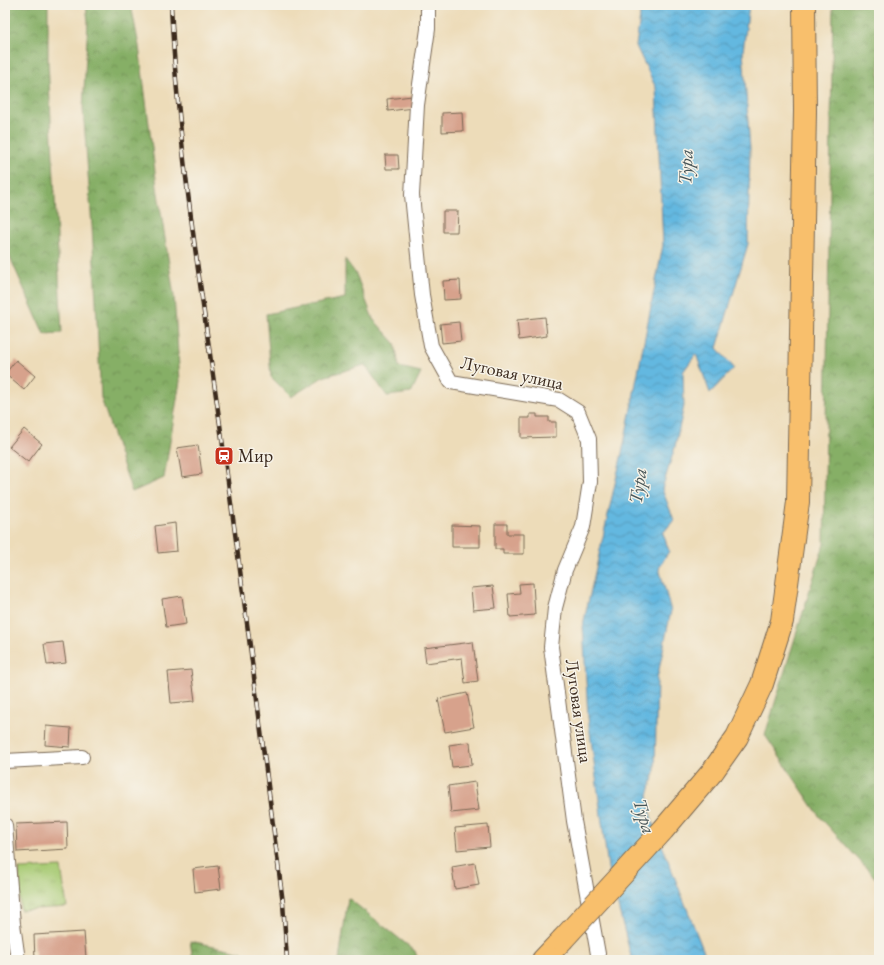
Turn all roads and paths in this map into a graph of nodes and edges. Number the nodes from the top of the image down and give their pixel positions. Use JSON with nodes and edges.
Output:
{"nodes":[{"id":1,"x":428,"y":5,"type":"edge"},
{"id":2,"x":804,"y":5,"type":"edge"},
{"id":3,"x":82,"y":757,"type":"dead end"},
{"id":4,"x":5,"y":761,"type":"edge"},
{"id":5,"x":5,"y":825,"type":"edge"},
{"id":6,"x":18,"y":960,"type":"edge"},
{"id":7,"x":543,"y":960,"type":"edge"},
{"id":8,"x":598,"y":960,"type":"edge"}],
"edges":[{"from":1,"to":8,"type":"street","name":"Луговая улица"},
{"from":2,"to":7,"type":"main road","bridge":true},
{"from":3,"to":4,"type":"street"},
{"from":5,"to":6,"type":"street"}]}
